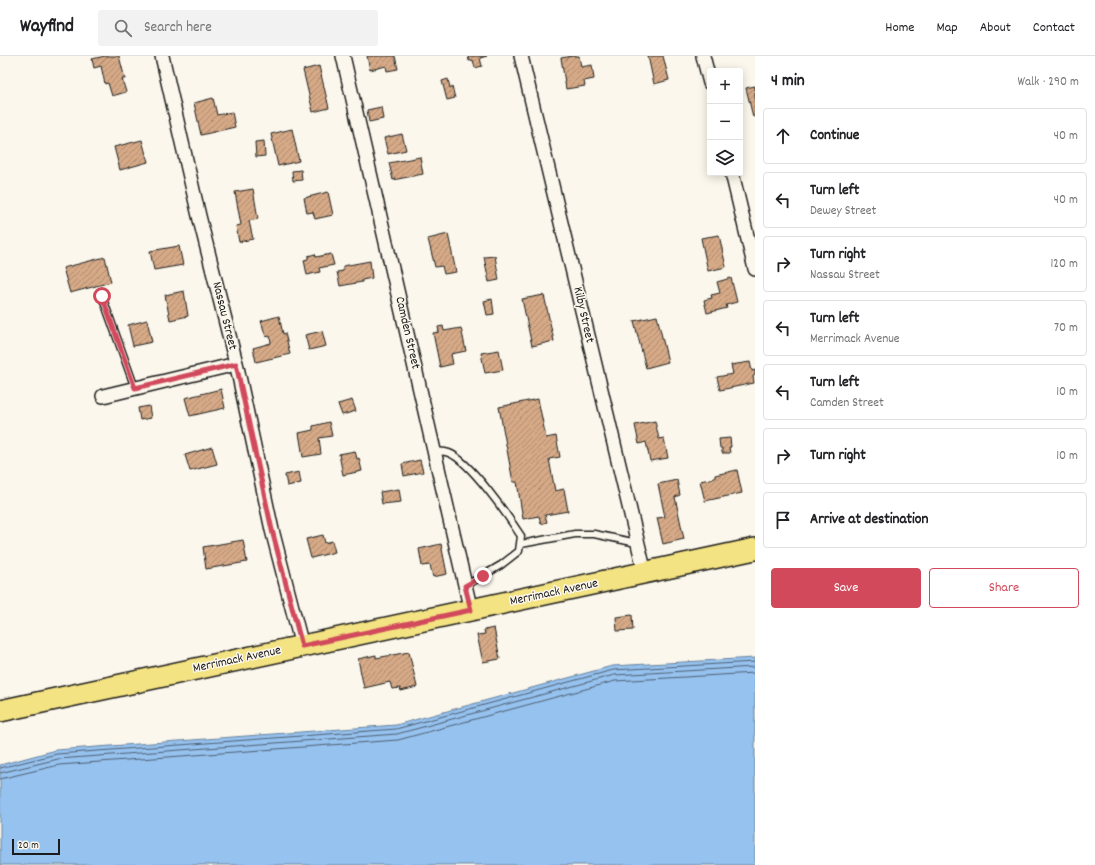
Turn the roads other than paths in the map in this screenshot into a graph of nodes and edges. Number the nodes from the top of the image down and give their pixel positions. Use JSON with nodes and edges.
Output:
{"nodes":[{"id":1,"x":162,"y":56,"type":"edge"},
{"id":2,"x":343,"y":56,"type":"edge"},
{"id":3,"x":522,"y":56,"type":"edge"},
{"id":4,"x":703,"y":56,"type":"edge"},
{"id":5,"x":707,"y":71,"type":"edge"},
{"id":6,"x":733,"y":176,"type":"edge"},
{"id":7,"x":755,"y":269,"type":"edge"},
{"id":8,"x":102,"y":296,"type":"dead end"},
{"id":9,"x":236,"y":364,"type":"junction"},
{"id":10,"x":135,"y":388,"type":"junction"},
{"id":11,"x":103,"y":396,"type":"dead end"},
{"id":12,"x":434,"y":452,"type":"junction"},
{"id":13,"x":638,"y":543,"type":"junction"},
{"id":14,"x":521,"y":544,"type":"junction"},
{"id":15,"x":755,"y":549,"type":"edge"},
{"id":16,"x":645,"y":573,"type":"junction"},
{"id":17,"x":465,"y":586,"type":"junction"},
{"id":18,"x":471,"y":610,"type":"junction"},
{"id":19,"x":302,"y":646,"type":"junction"},
{"id":20,"x":0,"y":711,"type":"edge"}],
"edges":[{"from":1,"to":9,"type":"street","name":"Nassau Street"},
{"from":2,"to":12,"type":"street","name":"Camden Street"},
{"from":3,"to":13,"type":"street","name":"Kilby Street"},
{"from":4,"to":5,"type":"street"},
{"from":6,"to":7,"type":"street"},
{"from":8,"to":10,"type":"lane"},
{"from":9,"to":10,"type":"street"},
{"from":9,"to":19,"type":"street","name":"Nassau Street"},
{"from":10,"to":11,"type":"street"},
{"from":12,"to":14,"type":"lane"},
{"from":12,"to":17,"type":"street","name":"Camden Street"},
{"from":13,"to":14,"type":"lane"},
{"from":13,"to":16,"type":"street","name":"Kilby Street"},
{"from":14,"to":17,"type":"lane"},
{"from":15,"to":16,"type":"main road","name":"Merrimack Avenue"},
{"from":16,"to":18,"type":"main road","name":"Merrimack Avenue"},
{"from":17,"to":18,"type":"street","name":"Camden Street"},
{"from":18,"to":19,"type":"main road","name":"Merrimack Avenue"},
{"from":19,"to":20,"type":"main road","name":"Merrimack Avenue"}]}
